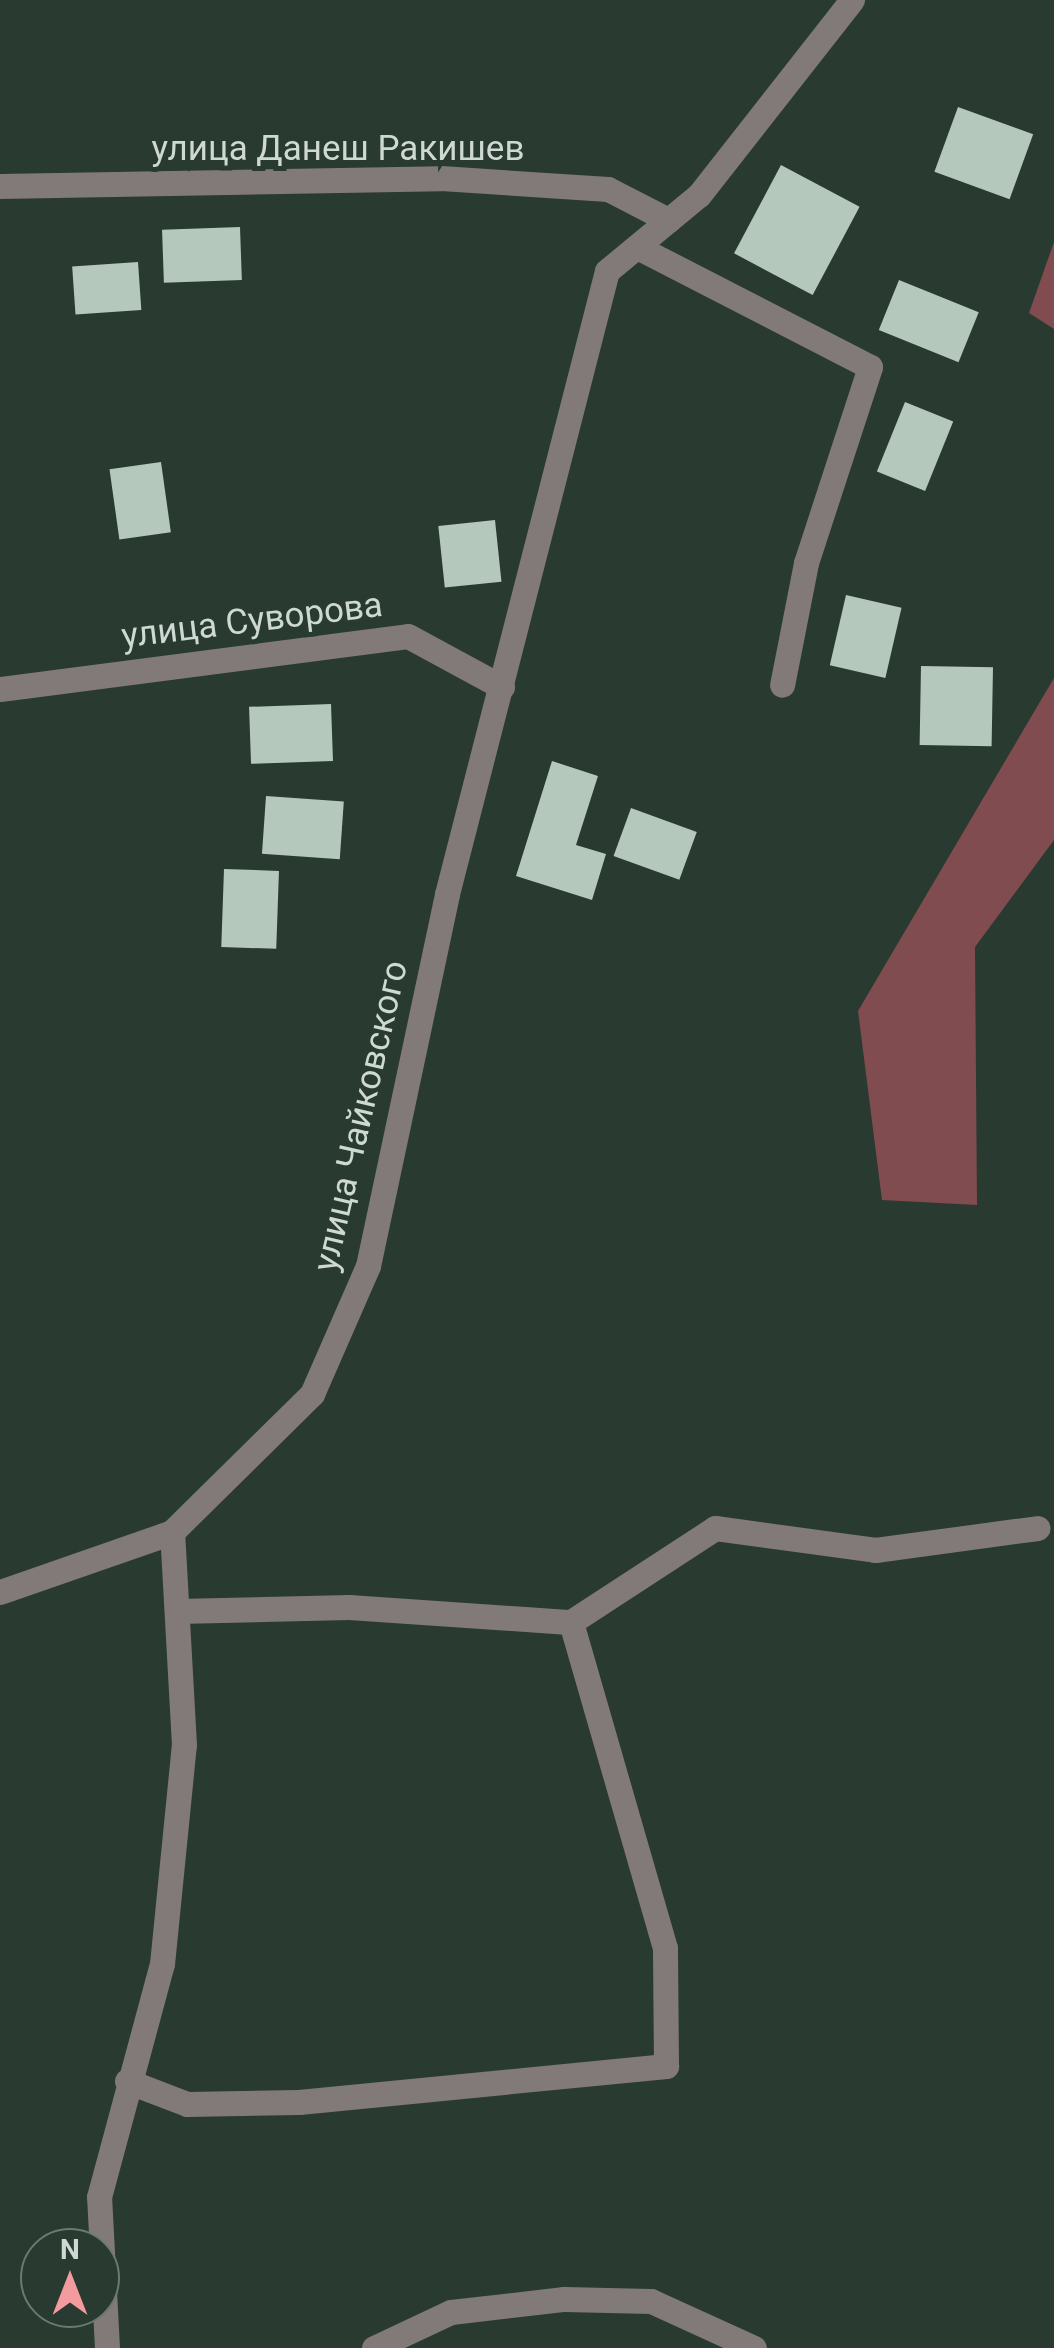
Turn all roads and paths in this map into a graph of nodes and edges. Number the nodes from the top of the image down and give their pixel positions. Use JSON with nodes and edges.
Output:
{"nodes":[{"id":1,"x":852,"y":0,"type":"edge"},
{"id":2,"x":0,"y":186,"type":"edge"},
{"id":3,"x":668,"y":220,"type":"junction"},
{"id":4,"x":636,"y":247,"type":"junction"},
{"id":5,"x":782,"y":686,"type":"dead end"},
{"id":6,"x":502,"y":687,"type":"junction"},
{"id":7,"x":0,"y":689,"type":"edge"},
{"id":8,"x":1038,"y":1528,"type":"dead end"},
{"id":9,"x":172,"y":1532,"type":"junction"},
{"id":10,"x":0,"y":1592,"type":"edge"},
{"id":11,"x":177,"y":1611,"type":"junction"},
{"id":12,"x":571,"y":1622,"type":"junction"},
{"id":13,"x":127,"y":2081,"type":"junction"},
{"id":14,"x":109,"y":2346,"type":"edge"},
{"id":15,"x":374,"y":2348,"type":"edge"},
{"id":16,"x":754,"y":2348,"type":"edge"}],
"edges":[{"from":1,"to":3,"type":"street","name":"улица Чайковского"},
{"from":2,"to":3,"type":"street","name":"улица Данеш Ракишев"},
{"from":3,"to":4,"type":"street","name":"улица Чайковского"},
{"from":4,"to":5,"type":"street"},
{"from":4,"to":6,"type":"street","name":"улица Чайковского"},
{"from":6,"to":7,"type":"street","name":"улица Суворова"},
{"from":6,"to":9,"type":"street","name":"улица Чайковского"},
{"from":8,"to":12,"type":"street"},
{"from":9,"to":10,"type":"street"},
{"from":9,"to":11,"type":"street"},
{"from":11,"to":12,"type":"street"},
{"from":11,"to":13,"type":"street"},
{"from":12,"to":13,"type":"street"},
{"from":13,"to":14,"type":"street"},
{"from":15,"to":16,"type":"street"}]}
